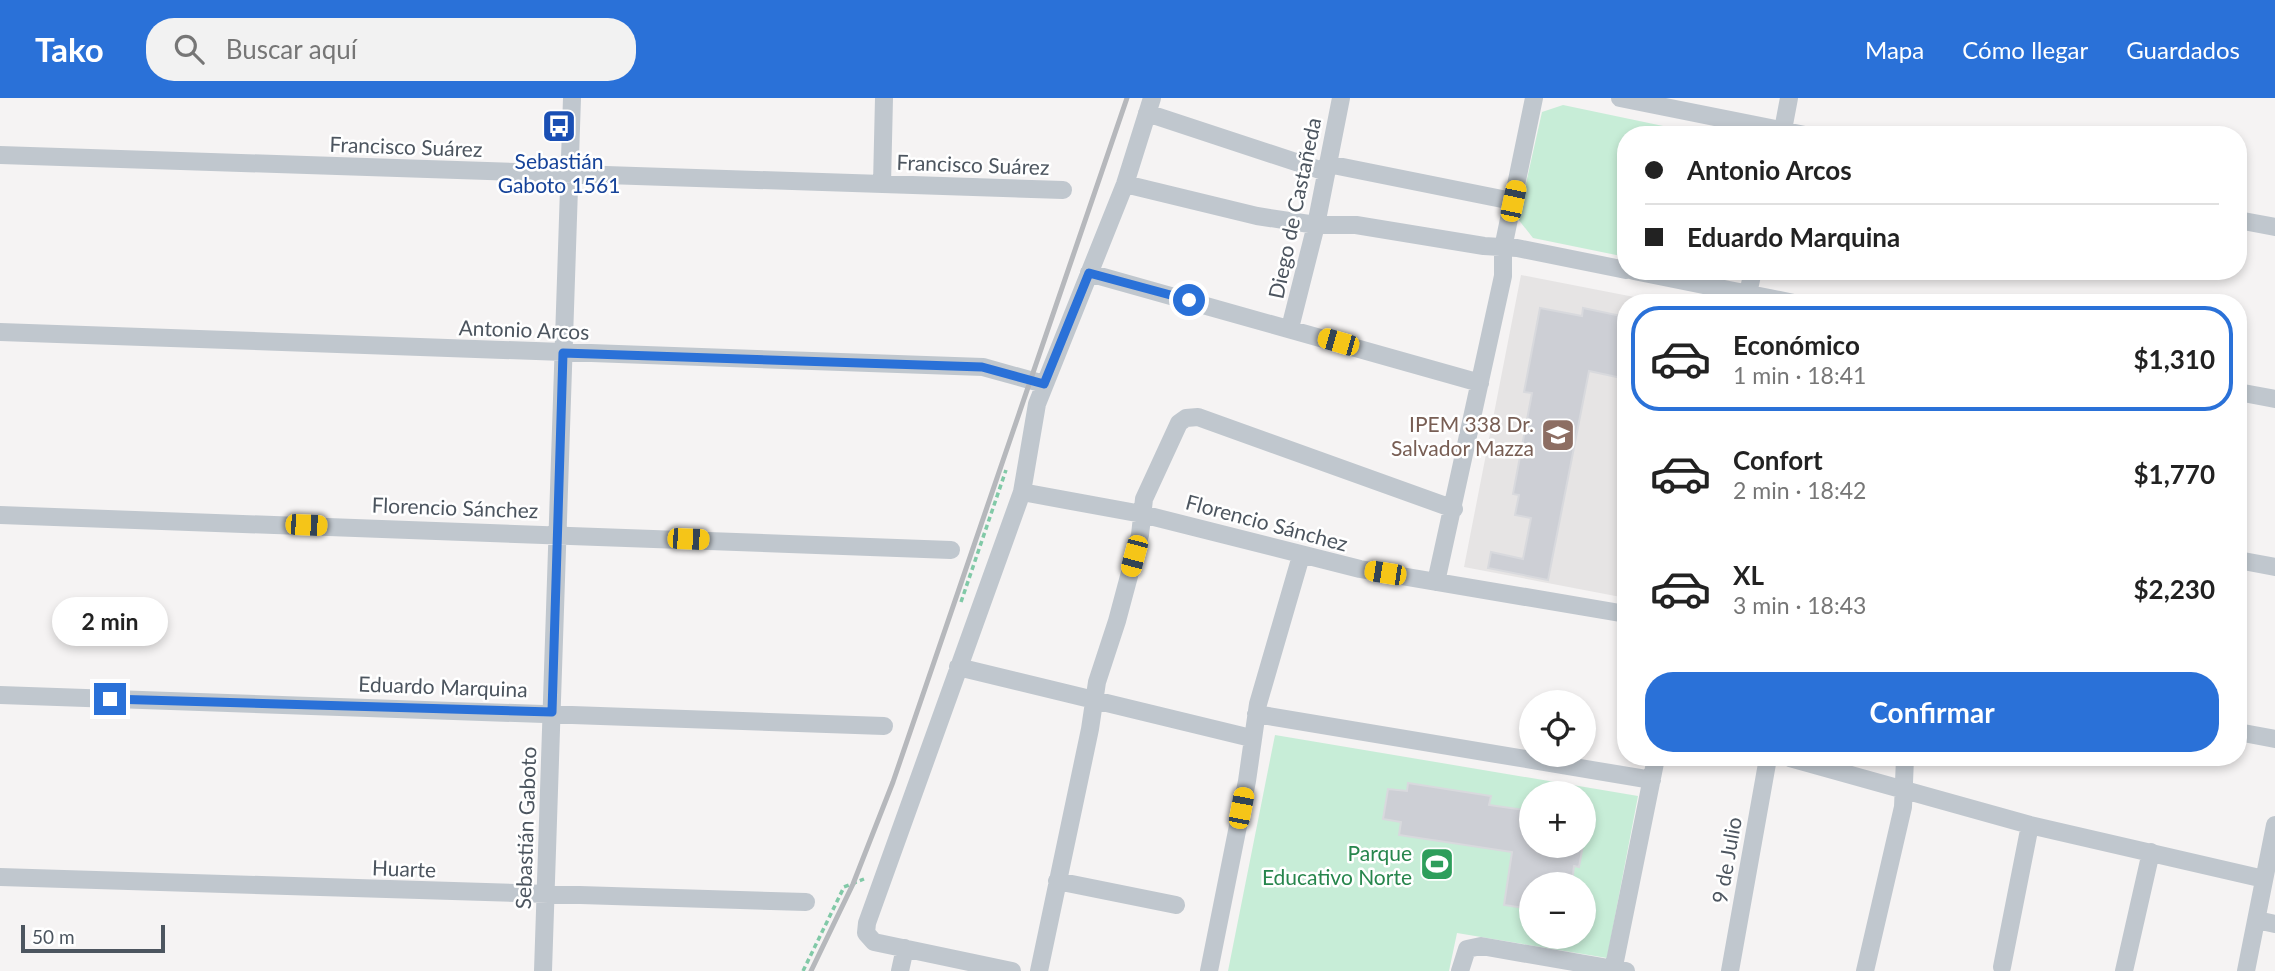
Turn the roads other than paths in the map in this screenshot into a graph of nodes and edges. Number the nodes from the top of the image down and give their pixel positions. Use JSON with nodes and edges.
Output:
{"nodes":[{"id":1,"x":572,"y":98,"type":"edge"},
{"id":2,"x":884,"y":98,"type":"edge"},
{"id":3,"x":1341,"y":98,"type":"edge"},
{"id":4,"x":1534,"y":98,"type":"edge"},
{"id":5,"x":1620,"y":98,"type":"edge"},
{"id":6,"x":1789,"y":98,"type":"edge"},
{"id":7,"x":1149,"y":106,"type":"edge"},
{"id":8,"x":1750,"y":126,"type":"edge"},
{"id":9,"x":1784,"y":126,"type":"edge"},
{"id":10,"x":0,"y":155,"type":"edge"},
{"id":11,"x":1327,"y":168,"type":"junction"},
{"id":12,"x":569,"y":174,"type":"junction"},
{"id":13,"x":882,"y":184,"type":"junction"},
{"id":14,"x":1125,"y":184,"type":"junction"},
{"id":15,"x":1063,"y":190,"type":"dead end"},
{"id":16,"x":1513,"y":201,"type":"junction"},
{"id":17,"x":2247,"y":222,"type":"edge"},
{"id":18,"x":1316,"y":225,"type":"junction"},
{"id":19,"x":2275,"y":227,"type":"edge"},
{"id":20,"x":1503,"y":248,"type":"junction"},
{"id":21,"x":1617,"y":268,"type":"edge"},
{"id":22,"x":1089,"y":273,"type":"junction"},
{"id":23,"x":1672,"y":280,"type":"edge"},
{"id":24,"x":1730,"y":294,"type":"edge"},
{"id":25,"x":1290,"y":328,"type":"junction"},
{"id":26,"x":0,"y":332,"type":"edge"},
{"id":27,"x":563,"y":353,"type":"junction"},
{"id":28,"x":1480,"y":383,"type":"junction"},
{"id":29,"x":1044,"y":384,"type":"junction"},
{"id":30,"x":2247,"y":394,"type":"edge"},
{"id":31,"x":2275,"y":399,"type":"edge"},
{"id":32,"x":1022,"y":492,"type":"junction"},
{"id":33,"x":1454,"y":509,"type":"junction"},
{"id":34,"x":1142,"y":513,"type":"junction"},
{"id":35,"x":0,"y":515,"type":"edge"},
{"id":36,"x":557,"y":534,"type":"junction"},
{"id":37,"x":951,"y":550,"type":"dead end"},
{"id":38,"x":1301,"y":556,"type":"junction"},
{"id":39,"x":2247,"y":561,"type":"edge"},
{"id":40,"x":2275,"y":567,"type":"edge"},
{"id":41,"x":1436,"y":582,"type":"junction"},
{"id":42,"x":1617,"y":612,"type":"edge"},
{"id":43,"x":958,"y":667,"type":"junction"},
{"id":44,"x":0,"y":695,"type":"edge"},
{"id":45,"x":1092,"y":701,"type":"junction"},
{"id":46,"x":552,"y":712,"type":"junction"},
{"id":47,"x":1256,"y":714,"type":"junction"},
{"id":48,"x":884,"y":726,"type":"dead end"},
{"id":49,"x":2247,"y":734,"type":"edge"},
{"id":50,"x":1251,"y":738,"type":"junction"},
{"id":51,"x":2275,"y":739,"type":"edge"},
{"id":52,"x":1655,"y":766,"type":"edge"},
{"id":53,"x":1767,"y":766,"type":"edge"},
{"id":54,"x":1820,"y":766,"type":"edge"},
{"id":55,"x":1904,"y":766,"type":"edge"},
{"id":56,"x":1652,"y":780,"type":"junction"},
{"id":57,"x":1902,"y":788,"type":"junction"},
{"id":58,"x":2030,"y":825,"type":"junction"},
{"id":59,"x":2275,"y":825,"type":"edge"},
{"id":60,"x":2151,"y":852,"type":"junction"},
{"id":61,"x":0,"y":877,"type":"edge"},
{"id":62,"x":2264,"y":879,"type":"junction"},
{"id":63,"x":1057,"y":881,"type":"junction"},
{"id":64,"x":546,"y":896,"type":"junction"},
{"id":65,"x":806,"y":902,"type":"dead end"},
{"id":66,"x":1176,"y":905,"type":"dead end"},
{"id":67,"x":2257,"y":920,"type":"junction"},
{"id":68,"x":2275,"y":924,"type":"edge"},
{"id":69,"x":905,"y":948,"type":"junction"},
{"id":70,"x":2002,"y":967,"type":"dead end"},
{"id":71,"x":1618,"y":970,"type":"edge"},
{"id":72,"x":543,"y":971,"type":"edge"},
{"id":73,"x":900,"y":971,"type":"edge"},
{"id":74,"x":1012,"y":971,"type":"edge"},
{"id":75,"x":1038,"y":971,"type":"edge"},
{"id":76,"x":1209,"y":971,"type":"edge"},
{"id":77,"x":1460,"y":971,"type":"edge"},
{"id":78,"x":1730,"y":971,"type":"edge"},
{"id":79,"x":1865,"y":971,"type":"edge"},
{"id":80,"x":2124,"y":971,"type":"edge"},
{"id":81,"x":2246,"y":971,"type":"edge"}],
"edges":[{"from":1,"to":12,"type":"street","name":"Sebastián Gaboto"},
{"from":2,"to":13,"type":"street"},
{"from":3,"to":11,"type":"street","name":"Diego de Castañeda"},
{"from":4,"to":16,"type":"street"},
{"from":5,"to":8,"type":"street"},
{"from":6,"to":9,"type":"street"},
{"from":7,"to":11,"type":"street"},
{"from":7,"to":14,"type":"street"},
{"from":10,"to":12,"type":"street","name":"Francisco Suárez"},
{"from":11,"to":16,"type":"street"},
{"from":11,"to":18,"type":"street","name":"Diego de Castañeda"},
{"from":12,"to":13,"type":"street","name":"Francisco Suárez"},
{"from":12,"to":27,"type":"street","name":"Sebastián Gaboto"},
{"from":13,"to":15,"type":"street","name":"Francisco Suárez"},
{"from":14,"to":18,"type":"street"},
{"from":14,"to":22,"type":"street"},
{"from":16,"to":20,"type":"street"},
{"from":17,"to":19,"type":"street"},
{"from":18,"to":20,"type":"street"},
{"from":18,"to":25,"type":"street","name":"Diego de Castañeda"},
{"from":20,"to":21,"type":"street"},
{"from":20,"to":28,"type":"street"},
{"from":22,"to":25,"type":"street"},
{"from":22,"to":29,"type":"street"},
{"from":23,"to":24,"type":"street"},
{"from":25,"to":28,"type":"street"},
{"from":26,"to":27,"type":"street","name":"Antonio Arcos"},
{"from":27,"to":29,"type":"street","name":"Antonio Arcos"},
{"from":27,"to":36,"type":"street","name":"Sebastián Gaboto"},
{"from":28,"to":33,"type":"street"},
{"from":29,"to":32,"type":"street"},
{"from":30,"to":31,"type":"street"},
{"from":32,"to":34,"type":"street","name":"Florencio Sánchez"},
{"from":32,"to":43,"type":"street"},
{"from":33,"to":34,"type":"street"},
{"from":33,"to":41,"type":"street"},
{"from":34,"to":38,"type":"street","name":"Florencio Sánchez"},
{"from":34,"to":45,"type":"street"},
{"from":35,"to":36,"type":"street","name":"Florencio Sánchez"},
{"from":36,"to":37,"type":"street","name":"Florencio Sánchez"},
{"from":36,"to":46,"type":"street","name":"Sebastián Gaboto"},
{"from":38,"to":41,"type":"street","name":"Florencio Sánchez"},
{"from":38,"to":47,"type":"street"},
{"from":39,"to":40,"type":"street"},
{"from":41,"to":42,"type":"street","name":"Florencio Sánchez"},
{"from":43,"to":45,"type":"street"},
{"from":43,"to":69,"type":"street"},
{"from":44,"to":46,"type":"street","name":"Eduardo Marquina"},
{"from":45,"to":50,"type":"street"},
{"from":45,"to":63,"type":"street"},
{"from":46,"to":48,"type":"street","name":"Eduardo Marquina"},
{"from":46,"to":64,"type":"street","name":"Sebastián Gaboto"},
{"from":47,"to":50,"type":"street"},
{"from":47,"to":56,"type":"street"},
{"from":49,"to":51,"type":"street"},
{"from":50,"to":76,"type":"street"},
{"from":52,"to":56,"type":"street"},
{"from":53,"to":78,"type":"street","name":"9 de Julio"},
{"from":54,"to":57,"type":"street"},
{"from":55,"to":57,"type":"street"},
{"from":56,"to":71,"type":"street"},
{"from":57,"to":58,"type":"street"},
{"from":57,"to":79,"type":"street"},
{"from":58,"to":60,"type":"street"},
{"from":58,"to":70,"type":"street"},
{"from":59,"to":62,"type":"street"},
{"from":60,"to":62,"type":"street"},
{"from":60,"to":80,"type":"street"},
{"from":61,"to":64,"type":"street","name":"Huarte"},
{"from":62,"to":67,"type":"street"},
{"from":63,"to":66,"type":"street"},
{"from":63,"to":75,"type":"street"},
{"from":64,"to":65,"type":"street","name":"Huarte"},
{"from":64,"to":72,"type":"street","name":"Sebastián Gaboto"},
{"from":67,"to":68,"type":"street"},
{"from":67,"to":81,"type":"street"},
{"from":69,"to":73,"type":"street"},
{"from":69,"to":74,"type":"street"},
{"from":71,"to":77,"type":"street"}]}
